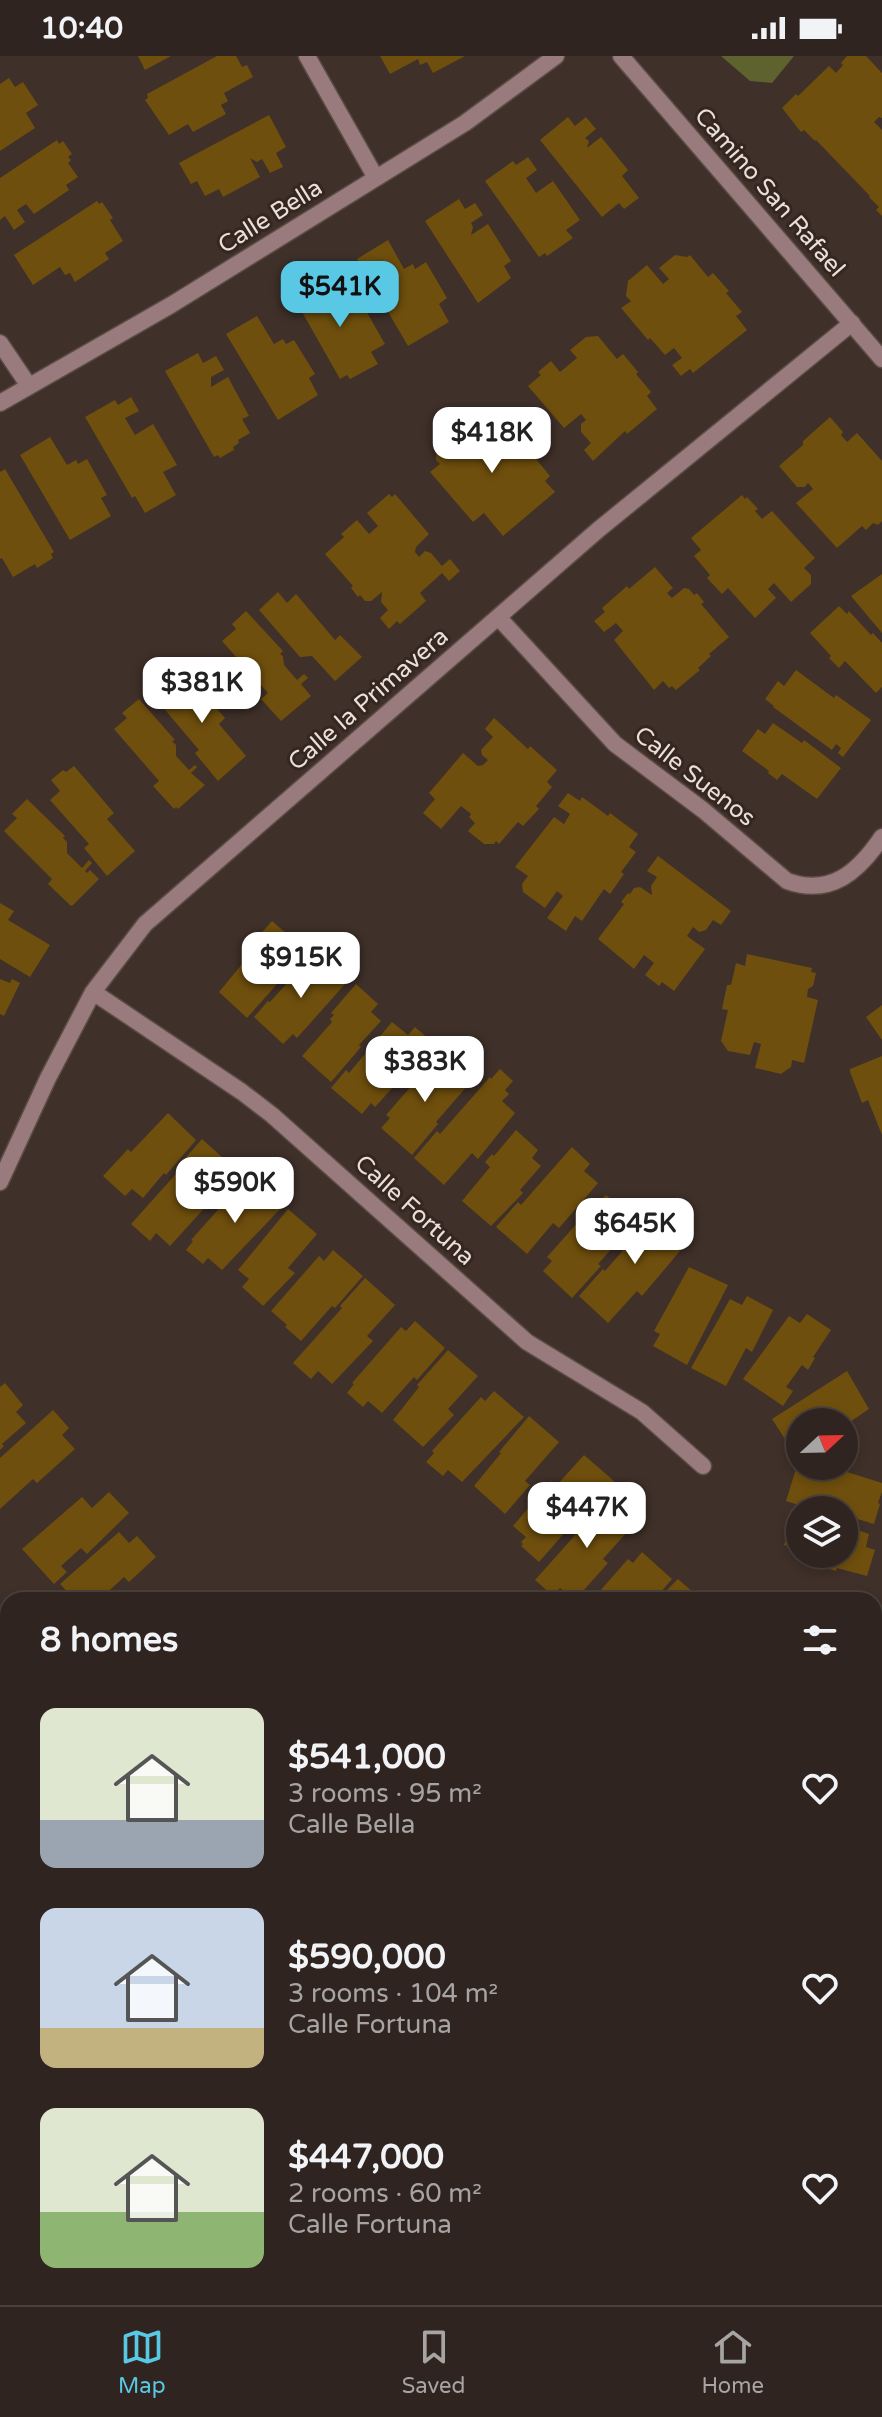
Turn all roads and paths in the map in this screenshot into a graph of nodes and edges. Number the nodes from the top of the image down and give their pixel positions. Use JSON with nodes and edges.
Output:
{"nodes":[{"id":1,"x":307,"y":56,"type":"edge"},
{"id":2,"x":556,"y":56,"type":"edge"},
{"id":3,"x":621,"y":56,"type":"edge"},
{"id":4,"x":376,"y":178,"type":"junction"},
{"id":5,"x":852,"y":323,"type":"junction"},
{"id":6,"x":0,"y":343,"type":"edge"},
{"id":7,"x":882,"y":359,"type":"edge"},
{"id":8,"x":29,"y":386,"type":"junction"},
{"id":9,"x":0,"y":403,"type":"edge"},
{"id":10,"x":499,"y":618,"type":"junction"},
{"id":11,"x":882,"y":837,"type":"edge"},
{"id":12,"x":93,"y":992,"type":"junction"},
{"id":13,"x":0,"y":1182,"type":"edge"},
{"id":14,"x":703,"y":1466,"type":"dead end"}],
"edges":[{"from":1,"to":4,"type":"street"},
{"from":2,"to":4,"type":"street","name":"Calle Bella"},
{"from":3,"to":5,"type":"street","name":"Camino San Rafael"},
{"from":4,"to":8,"type":"street","name":"Calle Bella"},
{"from":5,"to":7,"type":"street","name":"Camino San Rafael"},
{"from":5,"to":10,"type":"street","name":"Calle la Primavera"},
{"from":6,"to":8,"type":"street"},
{"from":8,"to":9,"type":"street","name":"Calle Bella"},
{"from":10,"to":11,"type":"street","name":"Calle Suenos"},
{"from":10,"to":12,"type":"street","name":"Calle la Primavera"},
{"from":12,"to":13,"type":"street","name":"Calle la Primavera"},
{"from":12,"to":14,"type":"street","name":"Calle Fortuna"}]}
